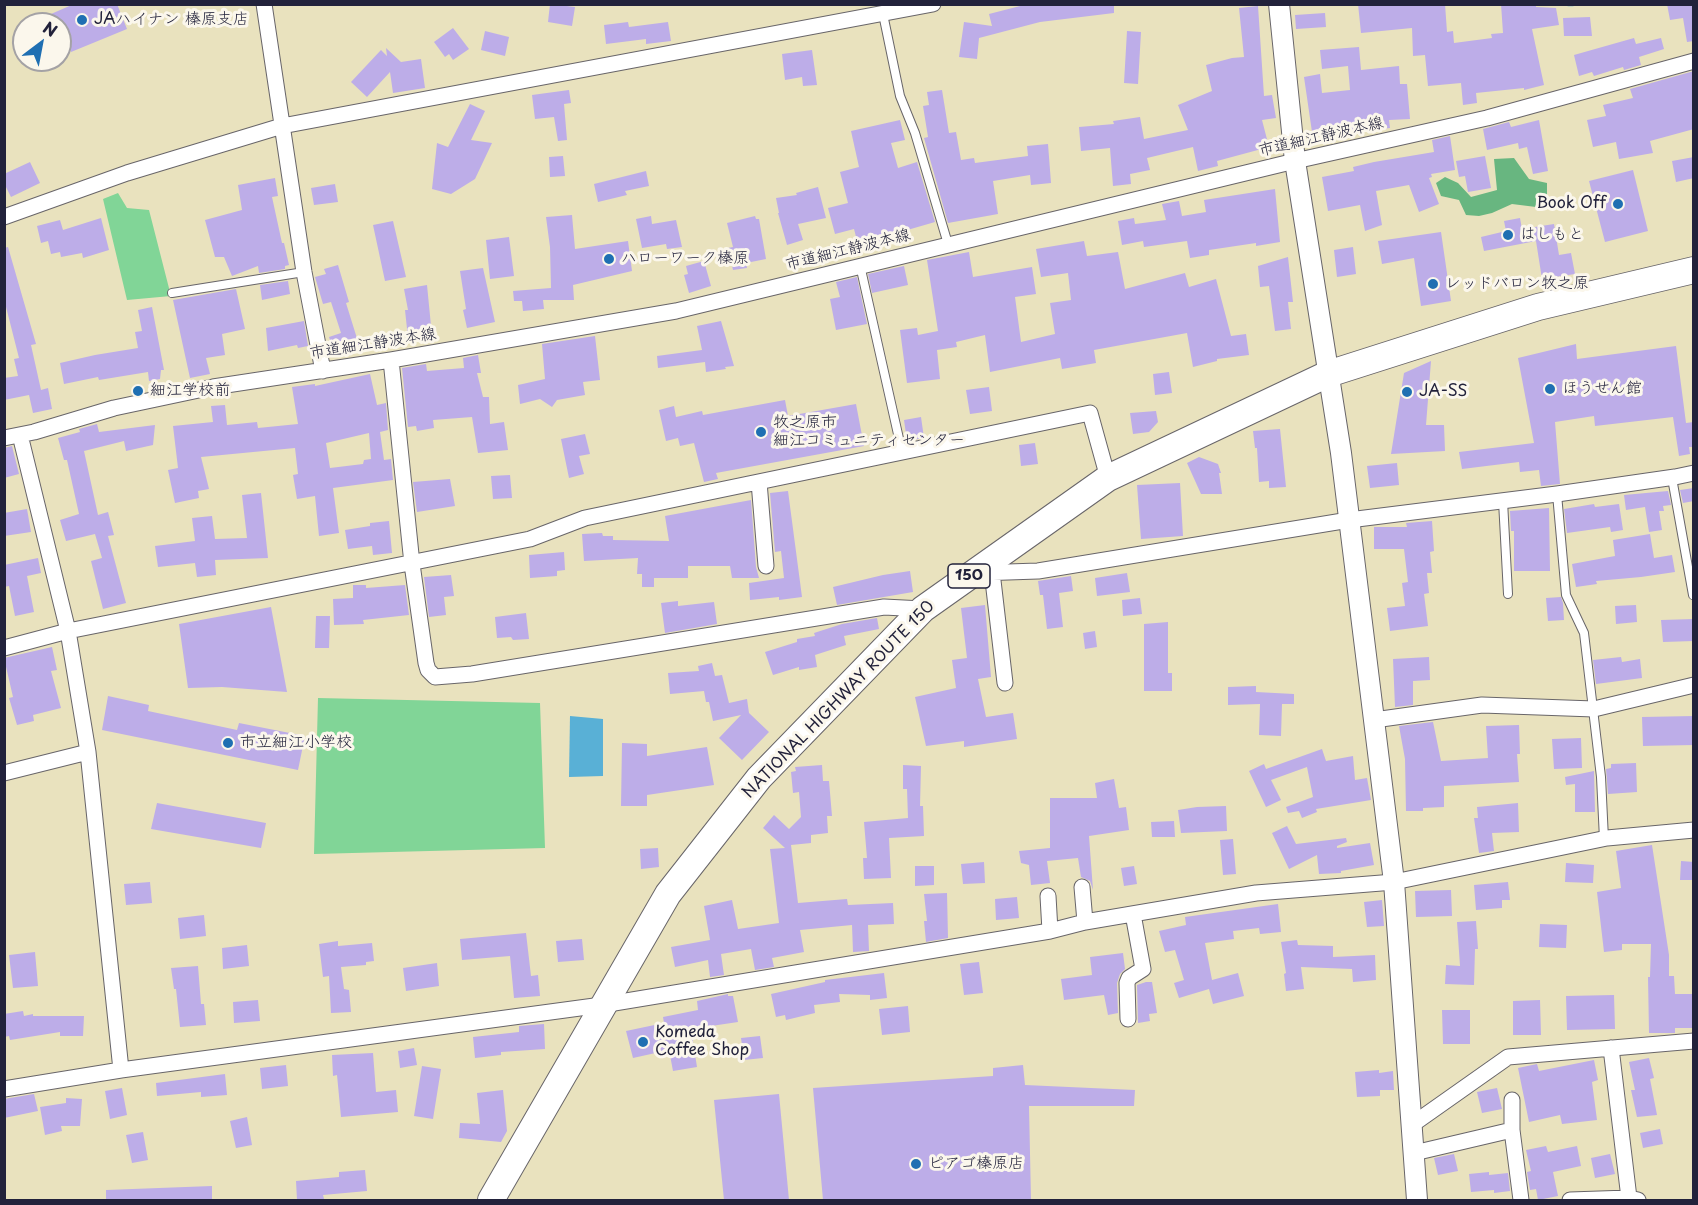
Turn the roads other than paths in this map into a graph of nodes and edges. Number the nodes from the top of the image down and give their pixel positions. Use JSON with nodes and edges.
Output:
{"nodes":[{"id":1,"x":264,"y":4,"type":"edge"},
{"id":2,"x":933,"y":4,"type":"edge"},
{"id":3,"x":1279,"y":4,"type":"edge"},
{"id":4,"x":914,"y":6,"type":"edge"},
{"id":5,"x":881,"y":9,"type":"edge"},
{"id":6,"x":1694,"y":61,"type":"edge"},
{"id":7,"x":282,"y":126,"type":"junction"},
{"id":8,"x":1295,"y":161,"type":"junction"},
{"id":9,"x":4,"y":217,"type":"edge"},
{"id":10,"x":948,"y":244,"type":"junction"},
{"id":11,"x":860,"y":265,"type":"junction"},
{"id":12,"x":1694,"y":270,"type":"edge"},
{"id":13,"x":304,"y":272,"type":"junction"},
{"id":14,"x":172,"y":293,"type":"dead end"},
{"id":15,"x":391,"y":360,"type":"junction"},
{"id":16,"x":323,"y":371,"type":"junction"},
{"id":17,"x":1328,"y":374,"type":"junction"},
{"id":18,"x":20,"y":435,"type":"junction"},
{"id":19,"x":4,"y":438,"type":"edge"},
{"id":20,"x":903,"y":452,"type":"junction"},
{"id":21,"x":1694,"y":472,"type":"edge"},
{"id":22,"x":1108,"y":478,"type":"junction"},
{"id":23,"x":1671,"y":478,"type":"junction"},
{"id":24,"x":759,"y":482,"type":"junction"},
{"id":25,"x":1557,"y":494,"type":"junction"},
{"id":26,"x":1503,"y":501,"type":"junction"},
{"id":27,"x":1350,"y":520,"type":"junction"},
{"id":28,"x":412,"y":564,"type":"junction"},
{"id":29,"x":766,"y":566,"type":"dead end"},
{"id":30,"x":983,"y":573,"type":"junction"},
{"id":31,"x":1508,"y":594,"type":"dead end"},
{"id":32,"x":1693,"y":595,"type":"edge"},
{"id":33,"x":923,"y":609,"type":"junction"},
{"id":34,"x":68,"y":632,"type":"junction"},
{"id":35,"x":4,"y":648,"type":"edge"},
{"id":36,"x":1005,"y":683,"type":"dead end"},
{"id":37,"x":1694,"y":685,"type":"edge"},
{"id":38,"x":1594,"y":709,"type":"junction"},
{"id":39,"x":1374,"y":720,"type":"junction"},
{"id":40,"x":88,"y":752,"type":"junction"},
{"id":41,"x":4,"y":773,"type":"edge"},
{"id":42,"x":1694,"y":830,"type":"edge"},
{"id":43,"x":1604,"y":838,"type":"junction"},
{"id":44,"x":1394,"y":882,"type":"junction"},
{"id":45,"x":1082,"y":887,"type":"dead end"},
{"id":46,"x":1048,"y":896,"type":"dead end"},
{"id":47,"x":1132,"y":914,"type":"junction"},
{"id":48,"x":1085,"y":922,"type":"junction"},
{"id":49,"x":1050,"y":931,"type":"junction"},
{"id":50,"x":602,"y":1005,"type":"junction"},
{"id":51,"x":1128,"y":1019,"type":"dead end"},
{"id":52,"x":1694,"y":1041,"type":"edge"},
{"id":53,"x":1611,"y":1048,"type":"junction"},
{"id":54,"x":121,"y":1070,"type":"junction"},
{"id":55,"x":4,"y":1089,"type":"edge"},
{"id":56,"x":1512,"y":1100,"type":"dead end"},
{"id":57,"x":1413,"y":1124,"type":"junction"},
{"id":58,"x":1512,"y":1130,"type":"junction"},
{"id":59,"x":1414,"y":1153,"type":"junction"},
{"id":60,"x":1634,"y":1199,"type":"edge"},
{"id":61,"x":490,"y":1200,"type":"edge"},
{"id":62,"x":1418,"y":1200,"type":"edge"},
{"id":63,"x":1521,"y":1200,"type":"edge"},
{"id":64,"x":1570,"y":1200,"type":"edge"}],
"edges":[{"from":1,"to":7,"type":"street"},
{"from":2,"to":4,"type":"street"},
{"from":3,"to":8,"type":"street"},
{"from":4,"to":5,"type":"street"},
{"from":5,"to":7,"type":"street"},
{"from":5,"to":10,"type":"lane"},
{"from":6,"to":8,"type":"street","name":"市道細江静波本線"},
{"from":7,"to":9,"type":"street"},
{"from":7,"to":13,"type":"street"},
{"from":8,"to":10,"type":"street","name":"市道細江静波本線"},
{"from":8,"to":17,"type":"street"},
{"from":10,"to":11,"type":"street","name":"市道細江静波本線"},
{"from":11,"to":15,"type":"street","name":"市道細江静波本線"},
{"from":11,"to":20,"type":"lane"},
{"from":12,"to":17,"type":"highway","name":"NATIONAL HIGHWAY ROUTE 150","number":"150"},
{"from":13,"to":14,"type":"lane"},
{"from":13,"to":16,"type":"street"},
{"from":15,"to":16,"type":"street","name":"市道細江静波本線"},
{"from":15,"to":28,"type":"street"},
{"from":16,"to":18,"type":"street","name":"市道細江静波本線"},
{"from":17,"to":22,"type":"highway","name":"NATIONAL HIGHWAY ROUTE 150","number":"150"},
{"from":17,"to":27,"type":"street"},
{"from":18,"to":19,"type":"street","name":"市道細江静波本線"},
{"from":18,"to":34,"type":"street"},
{"from":20,"to":22,"type":"street"},
{"from":20,"to":24,"type":"street"},
{"from":21,"to":23,"type":"street"},
{"from":22,"to":30,"type":"highway","name":"NATIONAL HIGHWAY ROUTE 150","number":"150"},
{"from":23,"to":25,"type":"street"},
{"from":23,"to":32,"type":"lane"},
{"from":24,"to":28,"type":"street"},
{"from":24,"to":29,"type":"street"},
{"from":25,"to":26,"type":"street"},
{"from":25,"to":38,"type":"lane"},
{"from":26,"to":27,"type":"street"},
{"from":26,"to":31,"type":"lane"},
{"from":27,"to":30,"type":"street"},
{"from":27,"to":39,"type":"street"},
{"from":28,"to":33,"type":"street"},
{"from":28,"to":34,"type":"street"},
{"from":30,"to":33,"type":"highway","name":"NATIONAL HIGHWAY ROUTE 150","number":"150"},
{"from":30,"to":36,"type":"street"},
{"from":33,"to":50,"type":"highway","name":"NATIONAL HIGHWAY ROUTE 150","number":"150"},
{"from":34,"to":35,"type":"street"},
{"from":34,"to":40,"type":"street"},
{"from":37,"to":38,"type":"street"},
{"from":38,"to":39,"type":"street"},
{"from":38,"to":43,"type":"lane"},
{"from":39,"to":44,"type":"street"},
{"from":40,"to":41,"type":"street"},
{"from":40,"to":54,"type":"street"},
{"from":42,"to":43,"type":"street"},
{"from":43,"to":44,"type":"street"},
{"from":44,"to":47,"type":"street"},
{"from":44,"to":57,"type":"street"},
{"from":45,"to":48,"type":"street"},
{"from":46,"to":49,"type":"street"},
{"from":47,"to":48,"type":"street"},
{"from":47,"to":51,"type":"street"},
{"from":48,"to":49,"type":"street"},
{"from":49,"to":50,"type":"street"},
{"from":50,"to":54,"type":"street"},
{"from":50,"to":61,"type":"highway","name":"NATIONAL HIGHWAY ROUTE 150","number":"150"},
{"from":52,"to":53,"type":"street"},
{"from":53,"to":57,"type":"street"},
{"from":53,"to":60,"type":"street"},
{"from":54,"to":55,"type":"street"},
{"from":56,"to":58,"type":"street"},
{"from":57,"to":59,"type":"street"},
{"from":58,"to":59,"type":"street"},
{"from":58,"to":63,"type":"street"},
{"from":59,"to":62,"type":"street"},
{"from":60,"to":64,"type":"street"}]}
